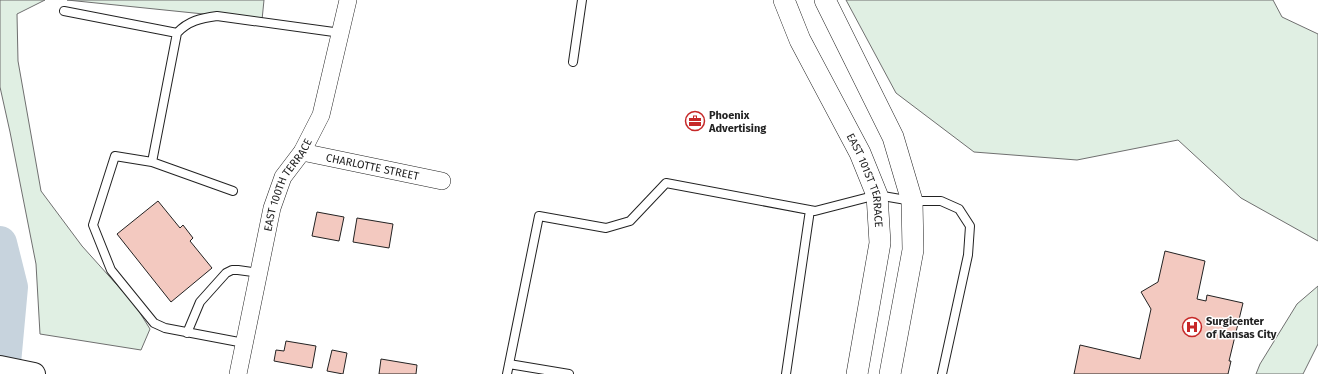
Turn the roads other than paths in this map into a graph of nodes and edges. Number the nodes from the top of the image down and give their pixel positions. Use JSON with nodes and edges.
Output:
{"nodes":[{"id":1,"x":348,"y":0,"type":"edge"},
{"id":2,"x":582,"y":0,"type":"edge"},
{"id":3,"x":784,"y":0,"type":"edge"},
{"id":4,"x":825,"y":0,"type":"edge"},
{"id":5,"x":64,"y":11,"type":"dead end"},
{"id":6,"x":177,"y":33,"type":"junction"},
{"id":7,"x":341,"y":34,"type":"junction"},
{"id":8,"x":572,"y":62,"type":"dead end"},
{"id":9,"x":302,"y":152,"type":"junction"},
{"id":10,"x":152,"y":162,"type":"junction"},
{"id":11,"x":442,"y":181,"type":"dead end"},
{"id":12,"x":233,"y":191,"type":"dead end"},
{"id":13,"x":877,"y":195,"type":"junction"},
{"id":14,"x":912,"y":201,"type":"junction"},
{"id":15,"x":810,"y":210,"type":"junction"},
{"id":16,"x":259,"y":274,"type":"junction"},
{"id":17,"x":187,"y":333,"type":"junction"},
{"id":18,"x":244,"y":343,"type":"junction"},
{"id":19,"x":509,"y":364,"type":"junction"},
{"id":20,"x":0,"y":367,"type":"edge"},
{"id":21,"x":34,"y":374,"type":"edge"},
{"id":22,"x":238,"y":374,"type":"edge"},
{"id":23,"x":507,"y":374,"type":"edge"},
{"id":24,"x":569,"y":374,"type":"edge"},
{"id":25,"x":786,"y":374,"type":"edge"},
{"id":26,"x":856,"y":374,"type":"edge"},
{"id":27,"x":890,"y":374,"type":"edge"},
{"id":28,"x":942,"y":374,"type":"edge"}],
"edges":[{"from":1,"to":7,"type":"street","name":"EAST 100TH TERRACE"},
{"from":2,"to":8,"type":"lane"},
{"from":3,"to":13,"type":"street","name":"EAST 101ST TERRACE"},
{"from":4,"to":14,"type":"street"},
{"from":5,"to":6,"type":"lane"},
{"from":6,"to":7,"type":"lane"},
{"from":6,"to":10,"type":"lane"},
{"from":7,"to":9,"type":"street","name":"EAST 100TH TERRACE"},
{"from":9,"to":11,"type":"street","name":"CHARLOTTE STREET"},
{"from":9,"to":16,"type":"street","name":"EAST 100TH TERRACE"},
{"from":10,"to":12,"type":"lane"},
{"from":10,"to":17,"type":"lane"},
{"from":13,"to":14,"type":"lane"},
{"from":13,"to":15,"type":"lane"},
{"from":13,"to":26,"type":"street","name":"EAST 101ST TERRACE"},
{"from":14,"to":27,"type":"street"},
{"from":14,"to":28,"type":"lane"},
{"from":15,"to":19,"type":"lane"},
{"from":15,"to":25,"type":"lane"},
{"from":16,"to":17,"type":"lane"},
{"from":16,"to":18,"type":"street","name":"EAST 100TH TERRACE"},
{"from":17,"to":18,"type":"lane"},
{"from":18,"to":22,"type":"street","name":"EAST 100TH TERRACE"},
{"from":19,"to":23,"type":"lane"},
{"from":19,"to":24,"type":"lane"},
{"from":20,"to":21,"type":"main road"}]}
